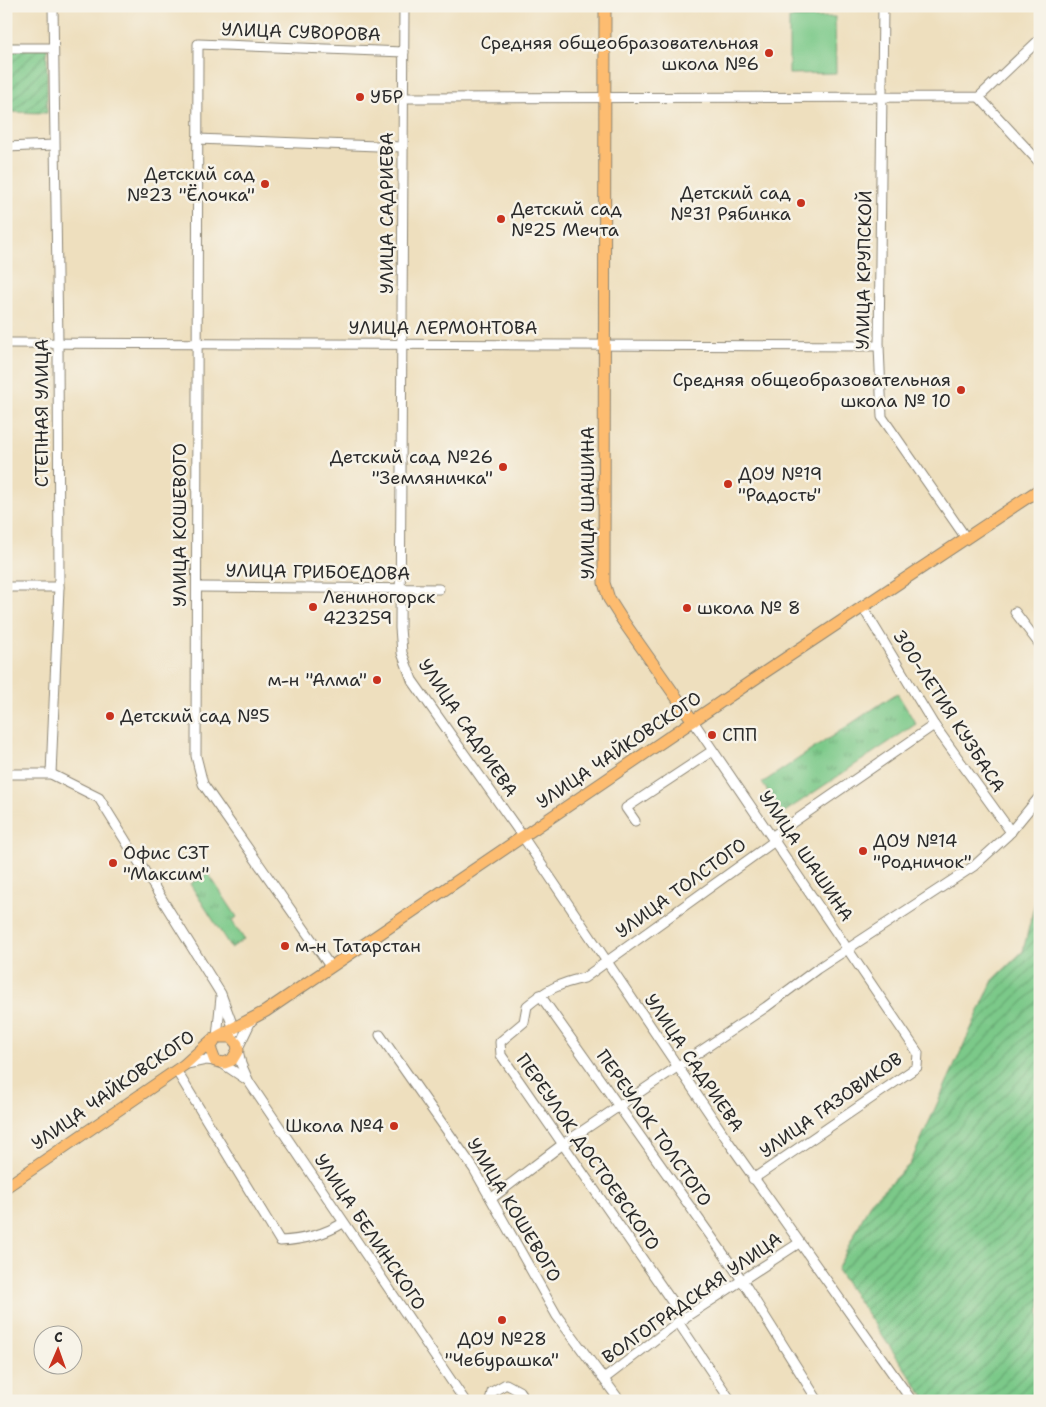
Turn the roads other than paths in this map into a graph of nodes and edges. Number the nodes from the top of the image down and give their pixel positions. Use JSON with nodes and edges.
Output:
{"nodes":[{"id":1,"x":53,"y":6,"type":"edge"},
{"id":2,"x":404,"y":6,"type":"edge"},
{"id":3,"x":605,"y":6,"type":"edge"},
{"id":4,"x":883,"y":6,"type":"edge"},
{"id":5,"x":1040,"y":39,"type":"edge"},
{"id":6,"x":198,"y":44,"type":"joint"},
{"id":7,"x":6,"y":48,"type":"edge"},
{"id":8,"x":54,"y":48,"type":"junction"},
{"id":9,"x":404,"y":52,"type":"junction"},
{"id":10,"x":404,"y":98,"type":"junction"},
{"id":11,"x":605,"y":98,"type":"junction"},
{"id":12,"x":882,"y":98,"type":"junction"},
{"id":13,"x":979,"y":98,"type":"junction"},
{"id":14,"x":196,"y":139,"type":"junction"},
{"id":15,"x":54,"y":145,"type":"junction"},
{"id":16,"x":6,"y":146,"type":"edge"},
{"id":17,"x":403,"y":147,"type":"junction"},
{"id":18,"x":1040,"y":163,"type":"edge"},
{"id":19,"x":6,"y":343,"type":"edge"},
{"id":20,"x":58,"y":343,"type":"junction"},
{"id":21,"x":196,"y":343,"type":"junction"},
{"id":22,"x":402,"y":344,"type":"junction"},
{"id":23,"x":605,"y":344,"type":"junction"},
{"id":24,"x":879,"y":346,"type":"junction"},
{"id":25,"x":1040,"y":489,"type":"edge"},
{"id":26,"x":966,"y":538,"type":"junction"},
{"id":27,"x":6,"y":587,"type":"edge"},
{"id":28,"x":59,"y":587,"type":"junction"},
{"id":29,"x":197,"y":587,"type":"junction"},
{"id":30,"x":439,"y":589,"type":"dead end"},
{"id":31,"x":401,"y":590,"type":"junction"},
{"id":32,"x":862,"y":606,"type":"junction"},
{"id":33,"x":1015,"y":612,"type":"dead end"},
{"id":34,"x":1040,"y":645,"type":"edge"},
{"id":35,"x":693,"y":721,"type":"junction"},
{"id":36,"x":934,"y":725,"type":"junction"},
{"id":37,"x":712,"y":751,"type":"junction"},
{"id":38,"x":6,"y":774,"type":"edge"},
{"id":39,"x":52,"y":774,"type":"junction"},
{"id":40,"x":1040,"y":796,"type":"edge"},
{"id":41,"x":635,"y":821,"type":"dead end"},
{"id":42,"x":1011,"y":832,"type":"junction"},
{"id":43,"x":523,"y":837,"type":"junction"},
{"id":44,"x":774,"y":838,"type":"junction"},
{"id":45,"x":847,"y":949,"type":"junction"},
{"id":46,"x":606,"y":962,"type":"junction"},
{"id":47,"x":330,"y":966,"type":"junction"},
{"id":48,"x":221,"y":994,"type":"junction"},
{"id":49,"x":540,"y":995,"type":"junction"},
{"id":50,"x":255,"y":1018,"type":"junction"},
{"id":51,"x":234,"y":1028,"type":"junction"},
{"id":52,"x":380,"y":1035,"type":"dead end"},
{"id":53,"x":216,"y":1037,"type":"junction"},
{"id":54,"x":238,"y":1049,"type":"junction"},
{"id":55,"x":918,"y":1053,"type":"joint"},
{"id":56,"x":218,"y":1062,"type":"junction"},
{"id":57,"x":180,"y":1068,"type":"junction"},
{"id":58,"x":678,"y":1068,"type":"junction"},
{"id":59,"x":249,"y":1082,"type":"junction"},
{"id":60,"x":619,"y":1106,"type":"junction"},
{"id":61,"x":563,"y":1144,"type":"junction"},
{"id":62,"x":754,"y":1179,"type":"junction"},
{"id":63,"x":6,"y":1187,"type":"edge"},
{"id":64,"x":492,"y":1198,"type":"junction"},
{"id":65,"x":344,"y":1223,"type":"junction"},
{"id":66,"x":799,"y":1243,"type":"junction"},
{"id":67,"x":742,"y":1280,"type":"junction"},
{"id":68,"x":681,"y":1320,"type":"junction"},
{"id":69,"x":604,"y":1379,"type":"junction"},
{"id":70,"x":465,"y":1401,"type":"edge"},
{"id":71,"x":490,"y":1401,"type":"edge"},
{"id":72,"x":526,"y":1401,"type":"edge"},
{"id":73,"x":620,"y":1401,"type":"edge"},
{"id":74,"x":731,"y":1401,"type":"edge"},
{"id":75,"x":818,"y":1401,"type":"edge"},
{"id":76,"x":912,"y":1401,"type":"edge"}],
"edges":[{"from":1,"to":8,"type":"street","name":"СТЕПНАЯ УЛИЦА"},
{"from":2,"to":9,"type":"street","name":"УЛИЦА САДРИЕВА"},
{"from":3,"to":11,"type":"main road","name":"УЛИЦА ШАШИНА"},
{"from":4,"to":12,"type":"street","name":"УЛИЦА КРУПСКОЙ"},
{"from":5,"to":13,"type":"street"},
{"from":6,"to":9,"type":"street","name":"УЛИЦА СУВОРОВА"},
{"from":6,"to":14,"type":"street","name":"УЛИЦА КОШЕВОГО"},
{"from":7,"to":8,"type":"street"},
{"from":8,"to":15,"type":"street","name":"СТЕПНАЯ УЛИЦА"},
{"from":9,"to":10,"type":"street","name":"УЛИЦА САДРИЕВА"},
{"from":10,"to":11,"type":"street"},
{"from":10,"to":17,"type":"street","name":"УЛИЦА САДРИЕВА"},
{"from":11,"to":12,"type":"street"},
{"from":11,"to":23,"type":"main road","name":"УЛИЦА ШАШИНА"},
{"from":12,"to":13,"type":"street"},
{"from":12,"to":24,"type":"street","name":"УЛИЦА КРУПСКОЙ"},
{"from":13,"to":18,"type":"street"},
{"from":14,"to":17,"type":"street"},
{"from":14,"to":21,"type":"street","name":"УЛИЦА КОШЕВОГО"},
{"from":15,"to":16,"type":"street"},
{"from":15,"to":20,"type":"street","name":"СТЕПНАЯ УЛИЦА"},
{"from":17,"to":22,"type":"street","name":"УЛИЦА САДРИЕВА"},
{"from":19,"to":20,"type":"street","name":"УЛИЦА ЛЕРМОНТОВА"},
{"from":20,"to":21,"type":"street","name":"УЛИЦА ЛЕРМОНТОВА"},
{"from":20,"to":28,"type":"street","name":"СТЕПНАЯ УЛИЦА"},
{"from":21,"to":22,"type":"street","name":"УЛИЦА ЛЕРМОНТОВА"},
{"from":21,"to":29,"type":"street","name":"УЛИЦА КОШЕВОГО"},
{"from":22,"to":23,"type":"street","name":"УЛИЦА ЛЕРМОНТОВА"},
{"from":22,"to":31,"type":"street","name":"УЛИЦА САДРИЕВА"},
{"from":23,"to":24,"type":"street","name":"УЛИЦА ЛЕРМОНТОВА"},
{"from":23,"to":35,"type":"main road","name":"УЛИЦА ШАШИНА"},
{"from":24,"to":26,"type":"street","name":"УЛИЦА КРУПСКОЙ"},
{"from":25,"to":26,"type":"main road","name":"УЛИЦА ЧАЙКОВСКОГО"},
{"from":26,"to":32,"type":"main road","name":"УЛИЦА ЧАЙКОВСКОГО"},
{"from":27,"to":28,"type":"street"},
{"from":28,"to":39,"type":"street","name":"СТЕПНАЯ УЛИЦА"},
{"from":29,"to":31,"type":"street","name":"УЛИЦА ГРИБОЕДОВА"},
{"from":29,"to":47,"type":"street","name":"УЛИЦА КОШЕВОГО"},
{"from":30,"to":31,"type":"street","name":"УЛИЦА ГРИБОЕДОВА"},
{"from":31,"to":43,"type":"street","name":"УЛИЦА САДРИЕВА"},
{"from":32,"to":35,"type":"main road","name":"УЛИЦА ЧАЙКОВСКОГО"},
{"from":32,"to":36,"type":"street","name":"300-ЛЕТИЯ КУЗБАСА"},
{"from":33,"to":34,"type":"street"},
{"from":35,"to":37,"type":"street","name":"УЛИЦА ШАШИНА"},
{"from":35,"to":43,"type":"main road","name":"УЛИЦА ЧАЙКОВСКОГО"},
{"from":36,"to":42,"type":"street","name":"300-ЛЕТИЯ КУЗБАСА"},
{"from":36,"to":44,"type":"street","name":"УЛИЦА ТОЛСТОГО"},
{"from":37,"to":41,"type":"street"},
{"from":37,"to":44,"type":"street","name":"УЛИЦА ШАШИНА"},
{"from":38,"to":39,"type":"street"},
{"from":39,"to":48,"type":"street"},
{"from":40,"to":42,"type":"street"},
{"from":42,"to":45,"type":"street"},
{"from":43,"to":46,"type":"street","name":"УЛИЦА САДРИЕВА"},
{"from":43,"to":47,"type":"main road","name":"УЛИЦА ЧАЙКОВСКОГО"},
{"from":44,"to":45,"type":"street","name":"УЛИЦА ШАШИНА"},
{"from":44,"to":46,"type":"street","name":"УЛИЦА ТОЛСТОГО"},
{"from":45,"to":55,"type":"street","name":"УЛИЦА ШАШИНА"},
{"from":45,"to":58,"type":"street"},
{"from":46,"to":49,"type":"street","name":"ПЕРЕУЛОК ДОСТОЕВСКОГО"},
{"from":46,"to":58,"type":"street","name":"УЛИЦА САДРИЕВА"},
{"from":47,"to":50,"type":"main road","name":"УЛИЦА ЧАЙКОВСКОГО"},
{"from":48,"to":51,"type":"street"},
{"from":48,"to":53,"type":"street"},
{"from":49,"to":60,"type":"street","name":"ПЕРЕУЛОК ТОЛСТОГО"},
{"from":49,"to":61,"type":"street","name":"ПЕРЕУЛОК ДОСТОЕВСКОГО"},
{"from":50,"to":51,"type":"main road","name":"УЛИЦА ЧАЙКОВСКОГО"},
{"from":50,"to":54,"type":"street"},
{"from":51,"to":53,"type":"main road","name":"УЛИЦА ЧАЙКОВСКОГО"},
{"from":51,"to":54,"type":"street"},
{"from":52,"to":64,"type":"street","name":"УЛИЦА КОШЕВОГО"},
{"from":53,"to":54,"type":"main road"},
{"from":53,"to":56,"type":"main road"},
{"from":53,"to":57,"type":"main road","name":"УЛИЦА ЧАЙКОВСКОГО"},
{"from":54,"to":56,"type":"main road"},
{"from":54,"to":59,"type":"street"},
{"from":55,"to":62,"type":"street","name":"УЛИЦА ГАЗОВИКОВ"},
{"from":56,"to":57,"type":"street"},
{"from":56,"to":59,"type":"street"},
{"from":57,"to":63,"type":"main road","name":"УЛИЦА ЧАЙКОВСКОГО"},
{"from":57,"to":65,"type":"street"},
{"from":58,"to":60,"type":"street"},
{"from":58,"to":62,"type":"street","name":"УЛИЦА САДРИЕВА"},
{"from":59,"to":65,"type":"street","name":"УЛИЦА БЕЛИНСКОГО"},
{"from":60,"to":61,"type":"street"},
{"from":60,"to":67,"type":"street","name":"ПЕРЕУЛОК ТОЛСТОГО"},
{"from":61,"to":64,"type":"street"},
{"from":61,"to":68,"type":"street","name":"ПЕРЕУЛОК ДОСТОЕВСКОГО"},
{"from":62,"to":66,"type":"street","name":"УЛИЦА САДРИЕВА"},
{"from":64,"to":69,"type":"street","name":"УЛИЦА КОШЕВОГО"},
{"from":65,"to":70,"type":"street","name":"УЛИЦА БЕЛИНСКОГО"},
{"from":66,"to":67,"type":"street","name":"ВОЛГОГРАДСКАЯ УЛИЦА"},
{"from":66,"to":76,"type":"street","name":"УЛИЦА САДРИЕВА"},
{"from":67,"to":68,"type":"street","name":"ВОЛГОГРАДСКАЯ УЛИЦА"},
{"from":67,"to":75,"type":"street","name":"ПЕРЕУЛОК ТОЛСТОГО"},
{"from":68,"to":69,"type":"street","name":"ВОЛГОГРАДСКАЯ УЛИЦА"},
{"from":68,"to":74,"type":"street","name":"ПЕРЕУЛОК ДОСТОЕВСКОГО"},
{"from":69,"to":73,"type":"street","name":"УЛИЦА КОШЕВОГО"},
{"from":71,"to":72,"type":"street"}]}
